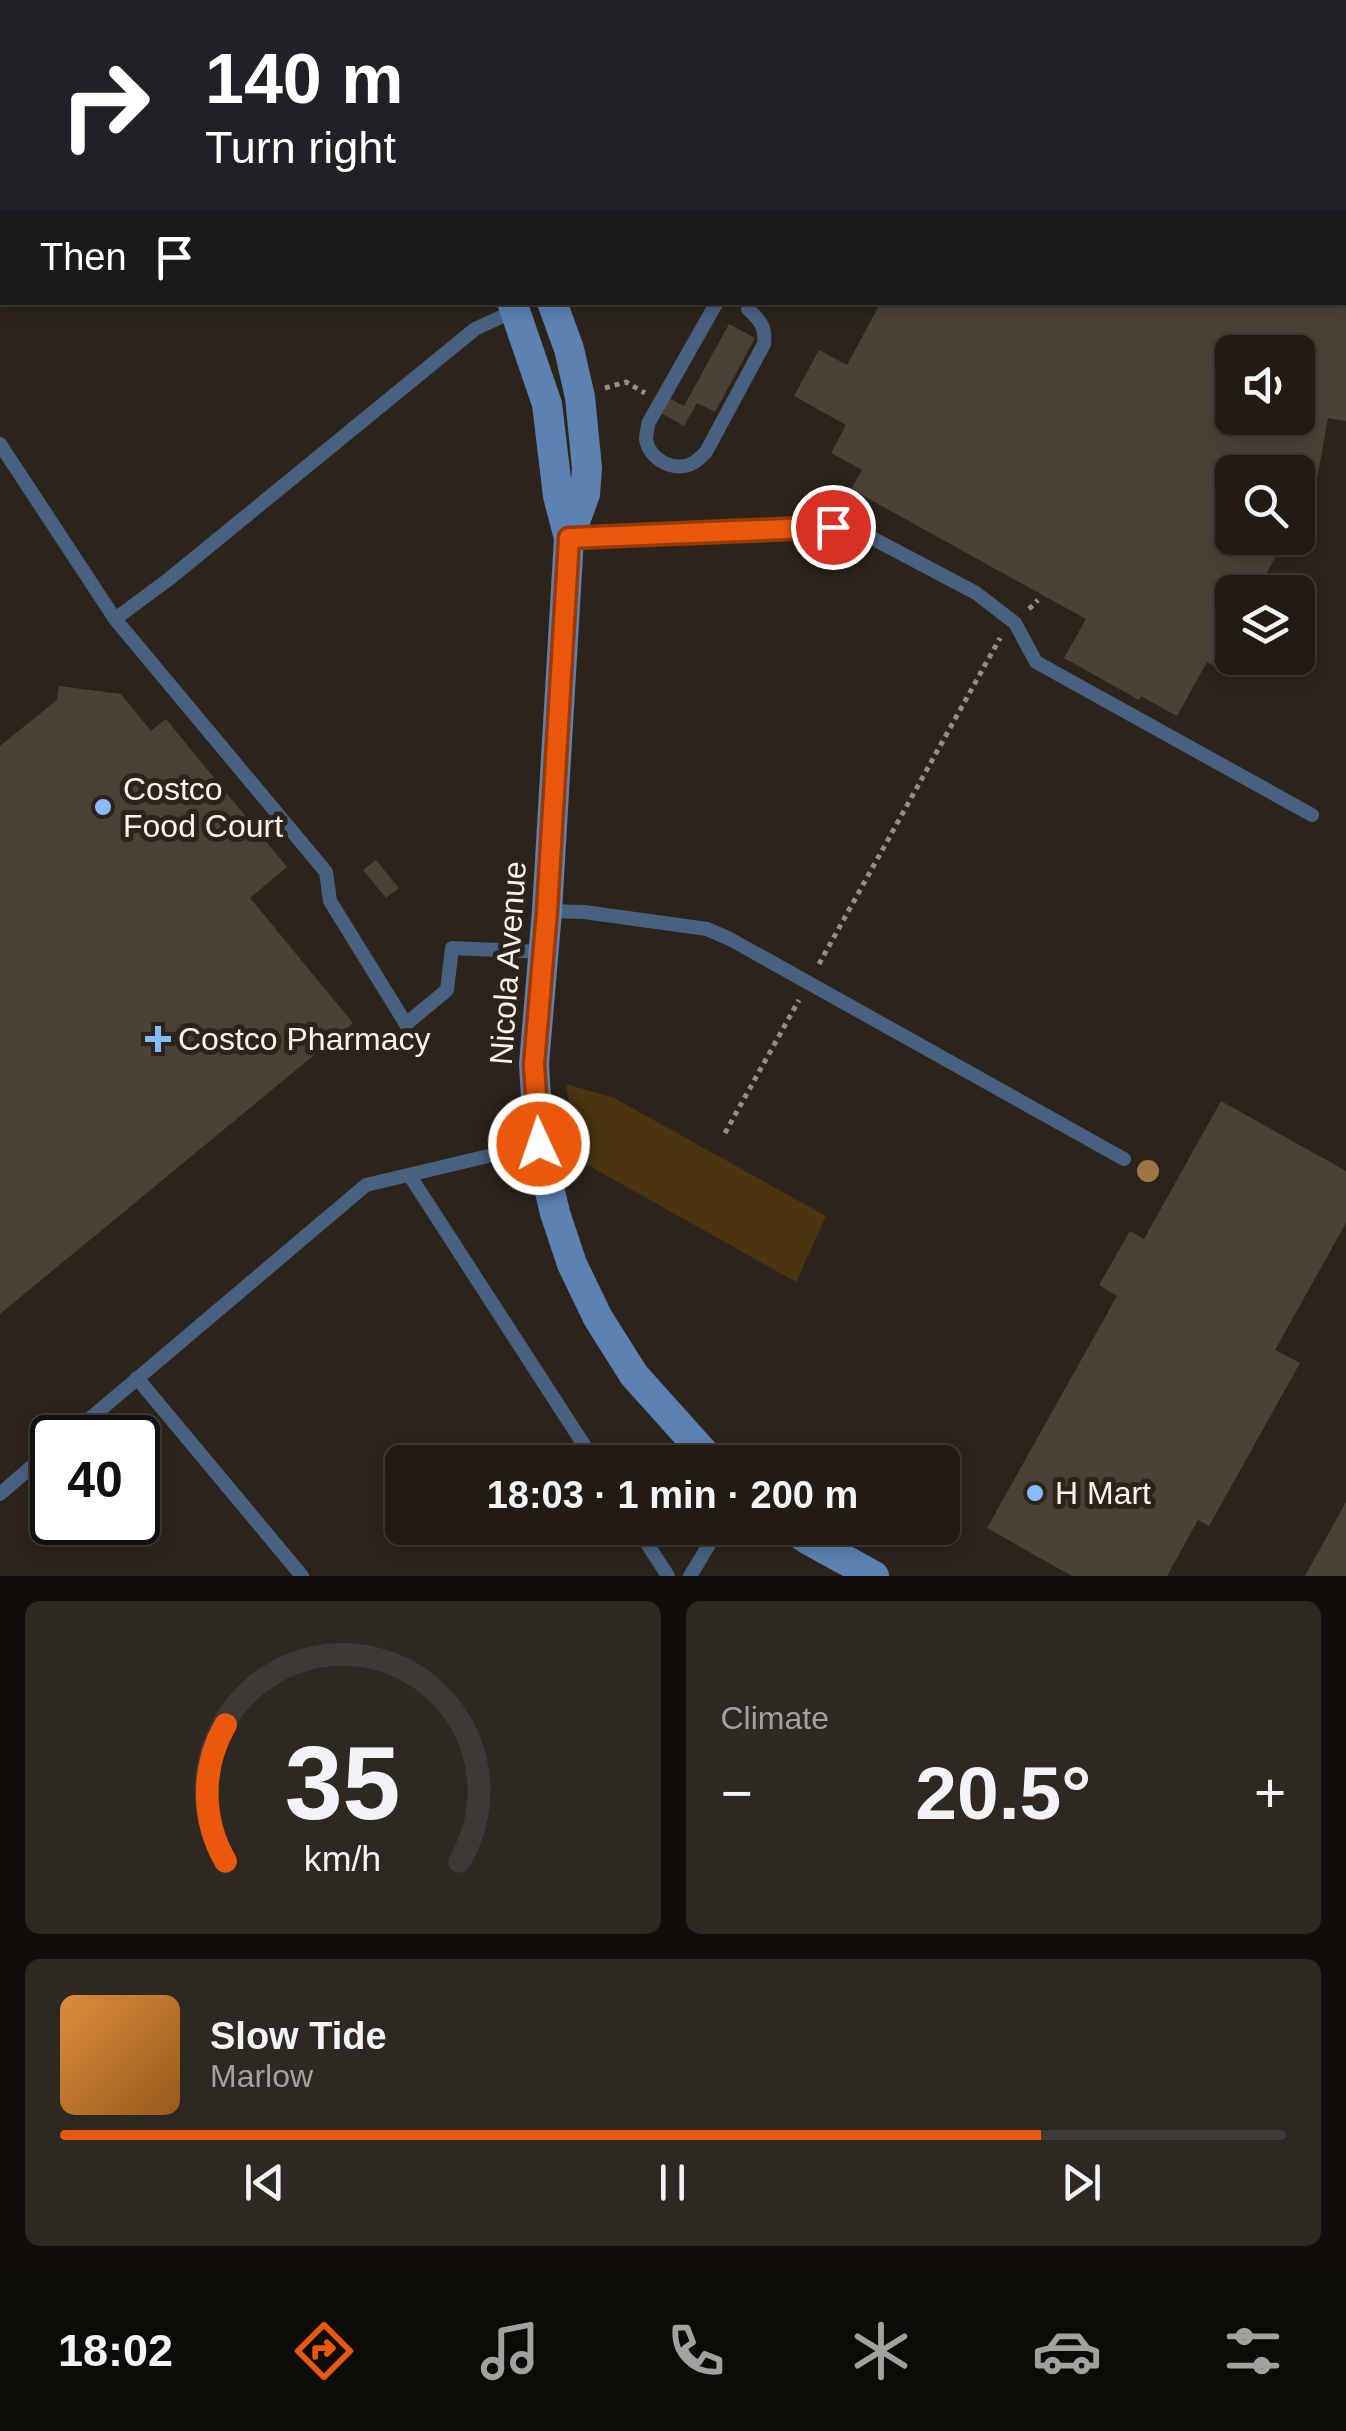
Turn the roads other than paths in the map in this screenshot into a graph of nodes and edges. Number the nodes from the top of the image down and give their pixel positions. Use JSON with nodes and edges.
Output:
{"nodes":[{"id":1,"x":553,"y":305,"type":"edge"},
{"id":2,"x":715,"y":305,"type":"edge"},
{"id":3,"x":514,"y":309,"type":"edge"},
{"id":4,"x":748,"y":309,"type":"dead end"},
{"id":5,"x":0,"y":444,"type":"edge"},
{"id":6,"x":584,"y":449,"type":"junction"},
{"id":7,"x":569,"y":538,"type":"junction"},
{"id":8,"x":116,"y":619,"type":"junction"},
{"id":9,"x":1312,"y":815,"type":"dead end"},
{"id":10,"x":547,"y":911,"type":"junction"},
{"id":11,"x":544,"y":952,"type":"junction"},
{"id":12,"x":539,"y":1144,"type":"junction"},
{"id":13,"x":1124,"y":1160,"type":"dead end"},
{"id":14,"x":410,"y":1176,"type":"junction"},
{"id":15,"x":137,"y":1378,"type":"junction"},
{"id":16,"x":93,"y":1415,"type":"edge"},
{"id":17,"x":584,"y":1445,"type":"edge"},
{"id":18,"x":697,"y":1445,"type":"edge"},
{"id":19,"x":30,"y":1468,"type":"edge"},
{"id":20,"x":0,"y":1494,"type":"edge"},
{"id":21,"x":648,"y":1545,"type":"edge"},
{"id":22,"x":709,"y":1545,"type":"edge"},
{"id":23,"x":819,"y":1545,"type":"edge"},
{"id":24,"x":302,"y":1576,"type":"edge"},
{"id":25,"x":668,"y":1576,"type":"edge"},
{"id":26,"x":690,"y":1576,"type":"edge"},
{"id":27,"x":874,"y":1576,"type":"edge"}],
"edges":[{"from":1,"to":6,"type":"street","name":"Nicola Avenue"},
{"from":2,"to":4,"type":"lane"},
{"from":3,"to":6,"type":"street"},
{"from":3,"to":7,"type":"street","name":"Nicola Avenue"},
{"from":3,"to":8,"type":"lane"},
{"from":5,"to":8,"type":"lane"},
{"from":6,"to":7,"type":"street","name":"Nicola Avenue"},
{"from":7,"to":9,"type":"lane"},
{"from":7,"to":10,"type":"street","name":"Nicola Avenue"},
{"from":8,"to":11,"type":"lane"},
{"from":10,"to":11,"type":"street","name":"Nicola Avenue"},
{"from":10,"to":13,"type":"lane"},
{"from":11,"to":12,"type":"street","name":"Nicola Avenue"},
{"from":12,"to":14,"type":"lane"},
{"from":12,"to":18,"type":"street","name":"Nicola Avenue"},
{"from":14,"to":15,"type":"lane"},
{"from":14,"to":17,"type":"lane"},
{"from":15,"to":16,"type":"lane"},
{"from":15,"to":24,"type":"lane"},
{"from":19,"to":20,"type":"lane"},
{"from":21,"to":25,"type":"lane"},
{"from":22,"to":26,"type":"lane"},
{"from":23,"to":27,"type":"street"}]}
